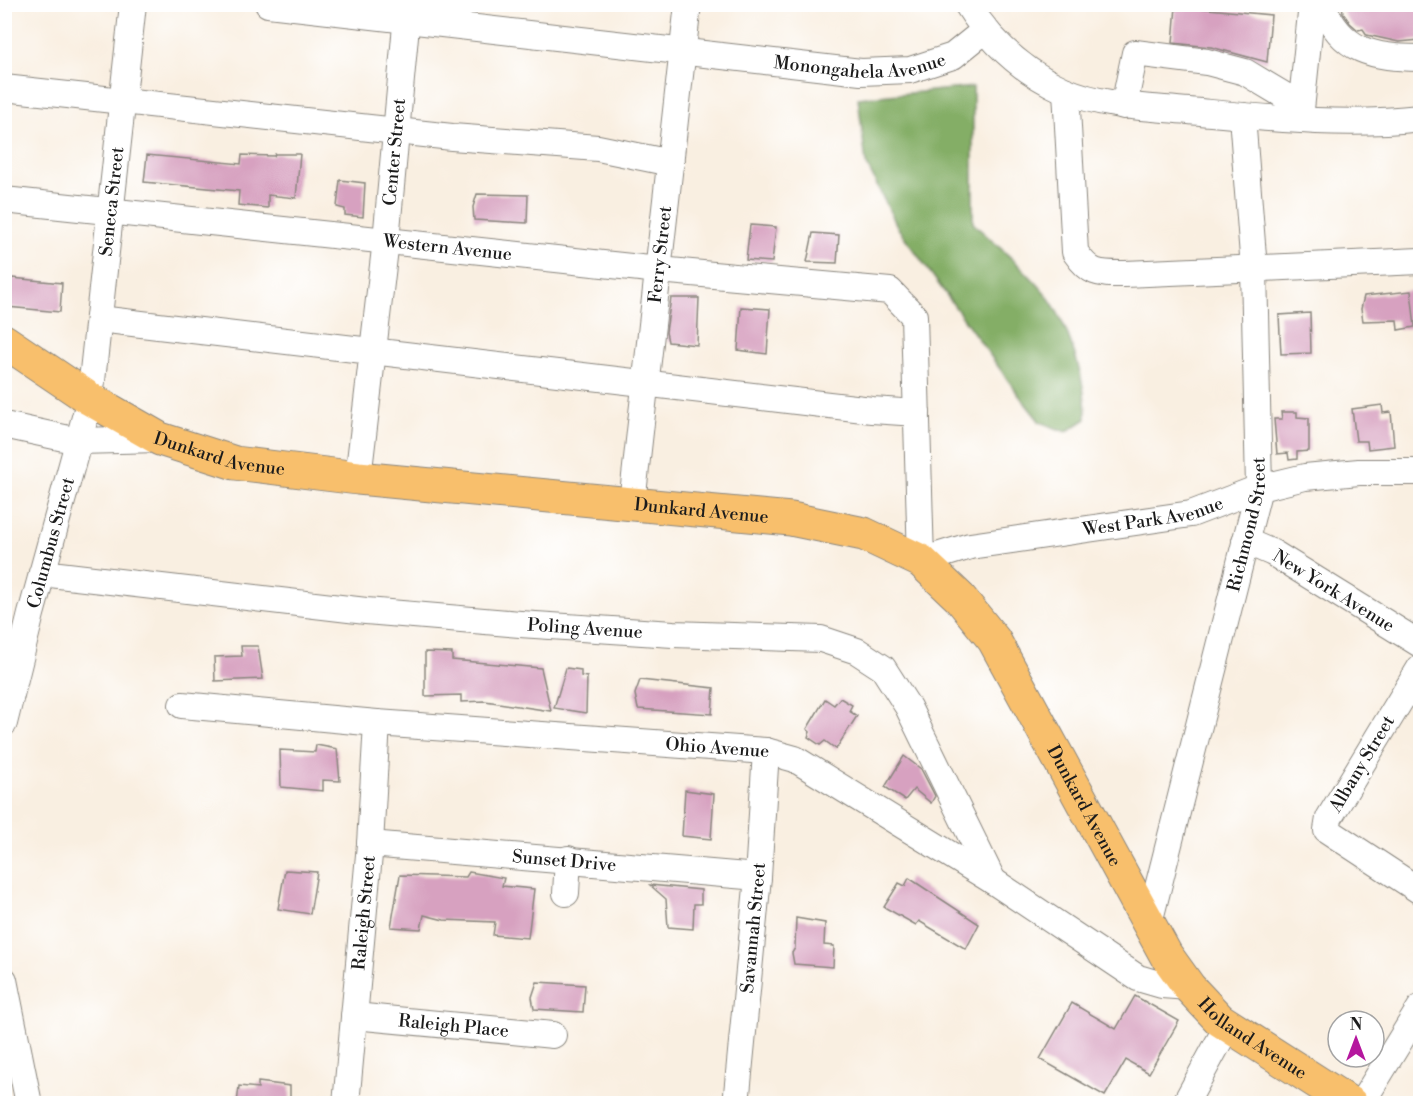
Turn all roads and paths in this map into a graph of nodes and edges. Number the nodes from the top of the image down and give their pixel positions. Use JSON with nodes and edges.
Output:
{"nodes":[{"id":1,"x":133,"y":4,"type":"edge"},
{"id":2,"x":268,"y":4,"type":"edge"},
{"id":3,"x":688,"y":4,"type":"edge"},
{"id":4,"x":967,"y":4,"type":"edge"},
{"id":5,"x":1311,"y":4,"type":"edge"},
{"id":6,"x":1322,"y":4,"type":"edge"},
{"id":7,"x":407,"y":12,"type":"edge"},
{"id":8,"x":984,"y":31,"type":"junction"},
{"id":9,"x":684,"y":51,"type":"junction"},
{"id":10,"x":1420,"y":58,"type":"edge"},
{"id":11,"x":4,"y":88,"type":"edge"},
{"id":12,"x":1066,"y":91,"type":"junction"},
{"id":13,"x":121,"y":100,"type":"junction"},
{"id":14,"x":1124,"y":106,"type":"junction"},
{"id":15,"x":1300,"y":112,"type":"junction"},
{"id":16,"x":1242,"y":116,"type":"junction"},
{"id":17,"x":1420,"y":118,"type":"edge"},
{"id":18,"x":396,"y":130,"type":"junction"},
{"id":19,"x":671,"y":163,"type":"junction"},
{"id":20,"x":4,"y":200,"type":"edge"},
{"id":21,"x":110,"y":210,"type":"junction"},
{"id":22,"x":386,"y":240,"type":"junction"},
{"id":23,"x":1420,"y":261,"type":"edge"},
{"id":24,"x":1254,"y":269,"type":"junction"},
{"id":25,"x":659,"y":270,"type":"junction"},
{"id":26,"x":99,"y":319,"type":"junction"},
{"id":27,"x":4,"y":341,"type":"edge"},
{"id":28,"x":373,"y":350,"type":"junction"},
{"id":29,"x":647,"y":382,"type":"junction"},
{"id":30,"x":90,"y":399,"type":"junction"},
{"id":31,"x":917,"y":413,"type":"junction"},
{"id":32,"x":4,"y":425,"type":"edge"},
{"id":33,"x":160,"y":439,"type":"junction"},
{"id":34,"x":78,"y":441,"type":"junction"},
{"id":35,"x":1420,"y":472,"type":"edge"},
{"id":36,"x":358,"y":478,"type":"junction"},
{"id":37,"x":1259,"y":488,"type":"junction"},
{"id":38,"x":632,"y":503,"type":"junction"},
{"id":39,"x":1245,"y":541,"type":"junction"},
{"id":40,"x":921,"y":561,"type":"junction"},
{"id":41,"x":42,"y":573,"type":"junction"},
{"id":42,"x":1420,"y":644,"type":"edge"},
{"id":43,"x":1420,"y":668,"type":"edge"},
{"id":44,"x":182,"y":705,"type":"dead end"},
{"id":45,"x":4,"y":723,"type":"edge"},
{"id":46,"x":377,"y":723,"type":"junction"},
{"id":47,"x":766,"y":751,"type":"junction"},
{"id":48,"x":370,"y":844,"type":"junction"},
{"id":49,"x":568,"y":859,"type":"junction"},
{"id":50,"x":758,"y":877,"type":"junction"},
{"id":51,"x":993,"y":881,"type":"junction"},
{"id":52,"x":1420,"y":891,"type":"edge"},
{"id":53,"x":566,"y":893,"type":"dead end"},
{"id":54,"x":1149,"y":923,"type":"junction"},
{"id":55,"x":4,"y":980,"type":"edge"},
{"id":56,"x":1189,"y":987,"type":"junction"},
{"id":57,"x":1420,"y":1008,"type":"edge"},
{"id":58,"x":354,"y":1016,"type":"junction"},
{"id":59,"x":1228,"y":1025,"type":"junction"},
{"id":60,"x":553,"y":1035,"type":"dead end"},
{"id":61,"x":29,"y":1104,"type":"edge"},
{"id":62,"x":346,"y":1104,"type":"edge"},
{"id":63,"x":736,"y":1104,"type":"edge"},
{"id":64,"x":1185,"y":1104,"type":"edge"},
{"id":65,"x":1351,"y":1104,"type":"edge"},
{"id":66,"x":1361,"y":1104,"type":"edge"}],
"edges":[{"from":1,"to":13,"type":"street","name":"Seneca Street"},
{"from":2,"to":7,"type":"street","name":"Monongahela Avenue"},
{"from":3,"to":9,"type":"street","name":"Ferry Street"},
{"from":4,"to":8,"type":"street"},
{"from":5,"to":15,"type":"street"},
{"from":6,"to":10,"type":"street"},
{"from":7,"to":9,"type":"street","name":"Monongahela Avenue"},
{"from":7,"to":18,"type":"street","name":"Center Street"},
{"from":8,"to":9,"type":"street","name":"Monongahela Avenue"},
{"from":8,"to":12,"type":"street"},
{"from":9,"to":19,"type":"street","name":"Ferry Street"},
{"from":11,"to":13,"type":"street"},
{"from":12,"to":14,"type":"street"},
{"from":12,"to":24,"type":"street"},
{"from":13,"to":18,"type":"street"},
{"from":13,"to":21,"type":"street","name":"Seneca Street"},
{"from":14,"to":15,"type":"street"},
{"from":14,"to":16,"type":"street"},
{"from":15,"to":16,"type":"street"},
{"from":15,"to":17,"type":"street"},
{"from":16,"to":24,"type":"street","name":"Richmond Street"},
{"from":18,"to":19,"type":"street"},
{"from":18,"to":22,"type":"street","name":"Center Street"},
{"from":19,"to":25,"type":"street","name":"Ferry Street"},
{"from":20,"to":21,"type":"street","name":"Western Avenue"},
{"from":21,"to":22,"type":"street","name":"Western Avenue"},
{"from":21,"to":26,"type":"street","name":"Seneca Street"},
{"from":22,"to":25,"type":"street","name":"Western Avenue"},
{"from":22,"to":28,"type":"street","name":"Center Street"},
{"from":23,"to":24,"type":"street"},
{"from":24,"to":37,"type":"street","name":"Richmond Street"},
{"from":25,"to":29,"type":"street","name":"Ferry Street"},
{"from":25,"to":31,"type":"street","name":"Western Avenue"},
{"from":26,"to":28,"type":"street"},
{"from":26,"to":30,"type":"street","name":"Seneca Street"},
{"from":27,"to":30,"type":"main road","name":"Dunkard Avenue"},
{"from":28,"to":29,"type":"street"},
{"from":28,"to":36,"type":"street","name":"Center Street"},
{"from":29,"to":31,"type":"street"},
{"from":29,"to":38,"type":"street","name":"Ferry Street"},
{"from":30,"to":33,"type":"main road","name":"Dunkard Avenue"},
{"from":30,"to":34,"type":"street","name":"Columbus Street"},
{"from":31,"to":40,"type":"street"},
{"from":32,"to":34,"type":"street"},
{"from":33,"to":34,"type":"street"},
{"from":33,"to":36,"type":"main road","name":"Dunkard Avenue"},
{"from":34,"to":41,"type":"street","name":"Columbus Street"},
{"from":35,"to":37,"type":"street","name":"West Park Avenue"},
{"from":36,"to":38,"type":"main road","name":"Dunkard Avenue"},
{"from":37,"to":39,"type":"street","name":"Richmond Street"},
{"from":37,"to":40,"type":"street","name":"West Park Avenue"},
{"from":38,"to":40,"type":"main road","name":"Dunkard Avenue"},
{"from":39,"to":42,"type":"street","name":"New York Avenue"},
{"from":39,"to":54,"type":"street","name":"Richmond Street"},
{"from":40,"to":54,"type":"main road","name":"Dunkard Avenue"},
{"from":41,"to":45,"type":"street","name":"Columbus Street"},
{"from":41,"to":51,"type":"street","name":"Poling Avenue"},
{"from":43,"to":52,"type":"street","name":"Albany Street"},
{"from":44,"to":46,"type":"street","name":"Ohio Avenue"},
{"from":46,"to":47,"type":"street","name":"Ohio Avenue"},
{"from":46,"to":48,"type":"street","name":"Raleigh Street"},
{"from":47,"to":50,"type":"street","name":"Savannah Street"},
{"from":47,"to":51,"type":"street","name":"Ohio Avenue"},
{"from":48,"to":49,"type":"street","name":"Sunset Drive"},
{"from":48,"to":58,"type":"street","name":"Raleigh Street"},
{"from":49,"to":50,"type":"street","name":"Sunset Drive"},
{"from":49,"to":53,"type":"street"},
{"from":50,"to":63,"type":"street","name":"Savannah Street"},
{"from":51,"to":56,"type":"street","name":"Ohio Avenue"},
{"from":54,"to":56,"type":"main road","name":"Dunkard Avenue"},
{"from":55,"to":61,"type":"street"},
{"from":56,"to":59,"type":"main road","name":"Holland Avenue"},
{"from":57,"to":66,"type":"street"},
{"from":58,"to":60,"type":"street","name":"Raleigh Place"},
{"from":58,"to":62,"type":"street","name":"Raleigh Street"},
{"from":59,"to":64,"type":"street"},
{"from":59,"to":65,"type":"main road","name":"Holland Avenue"}]}
